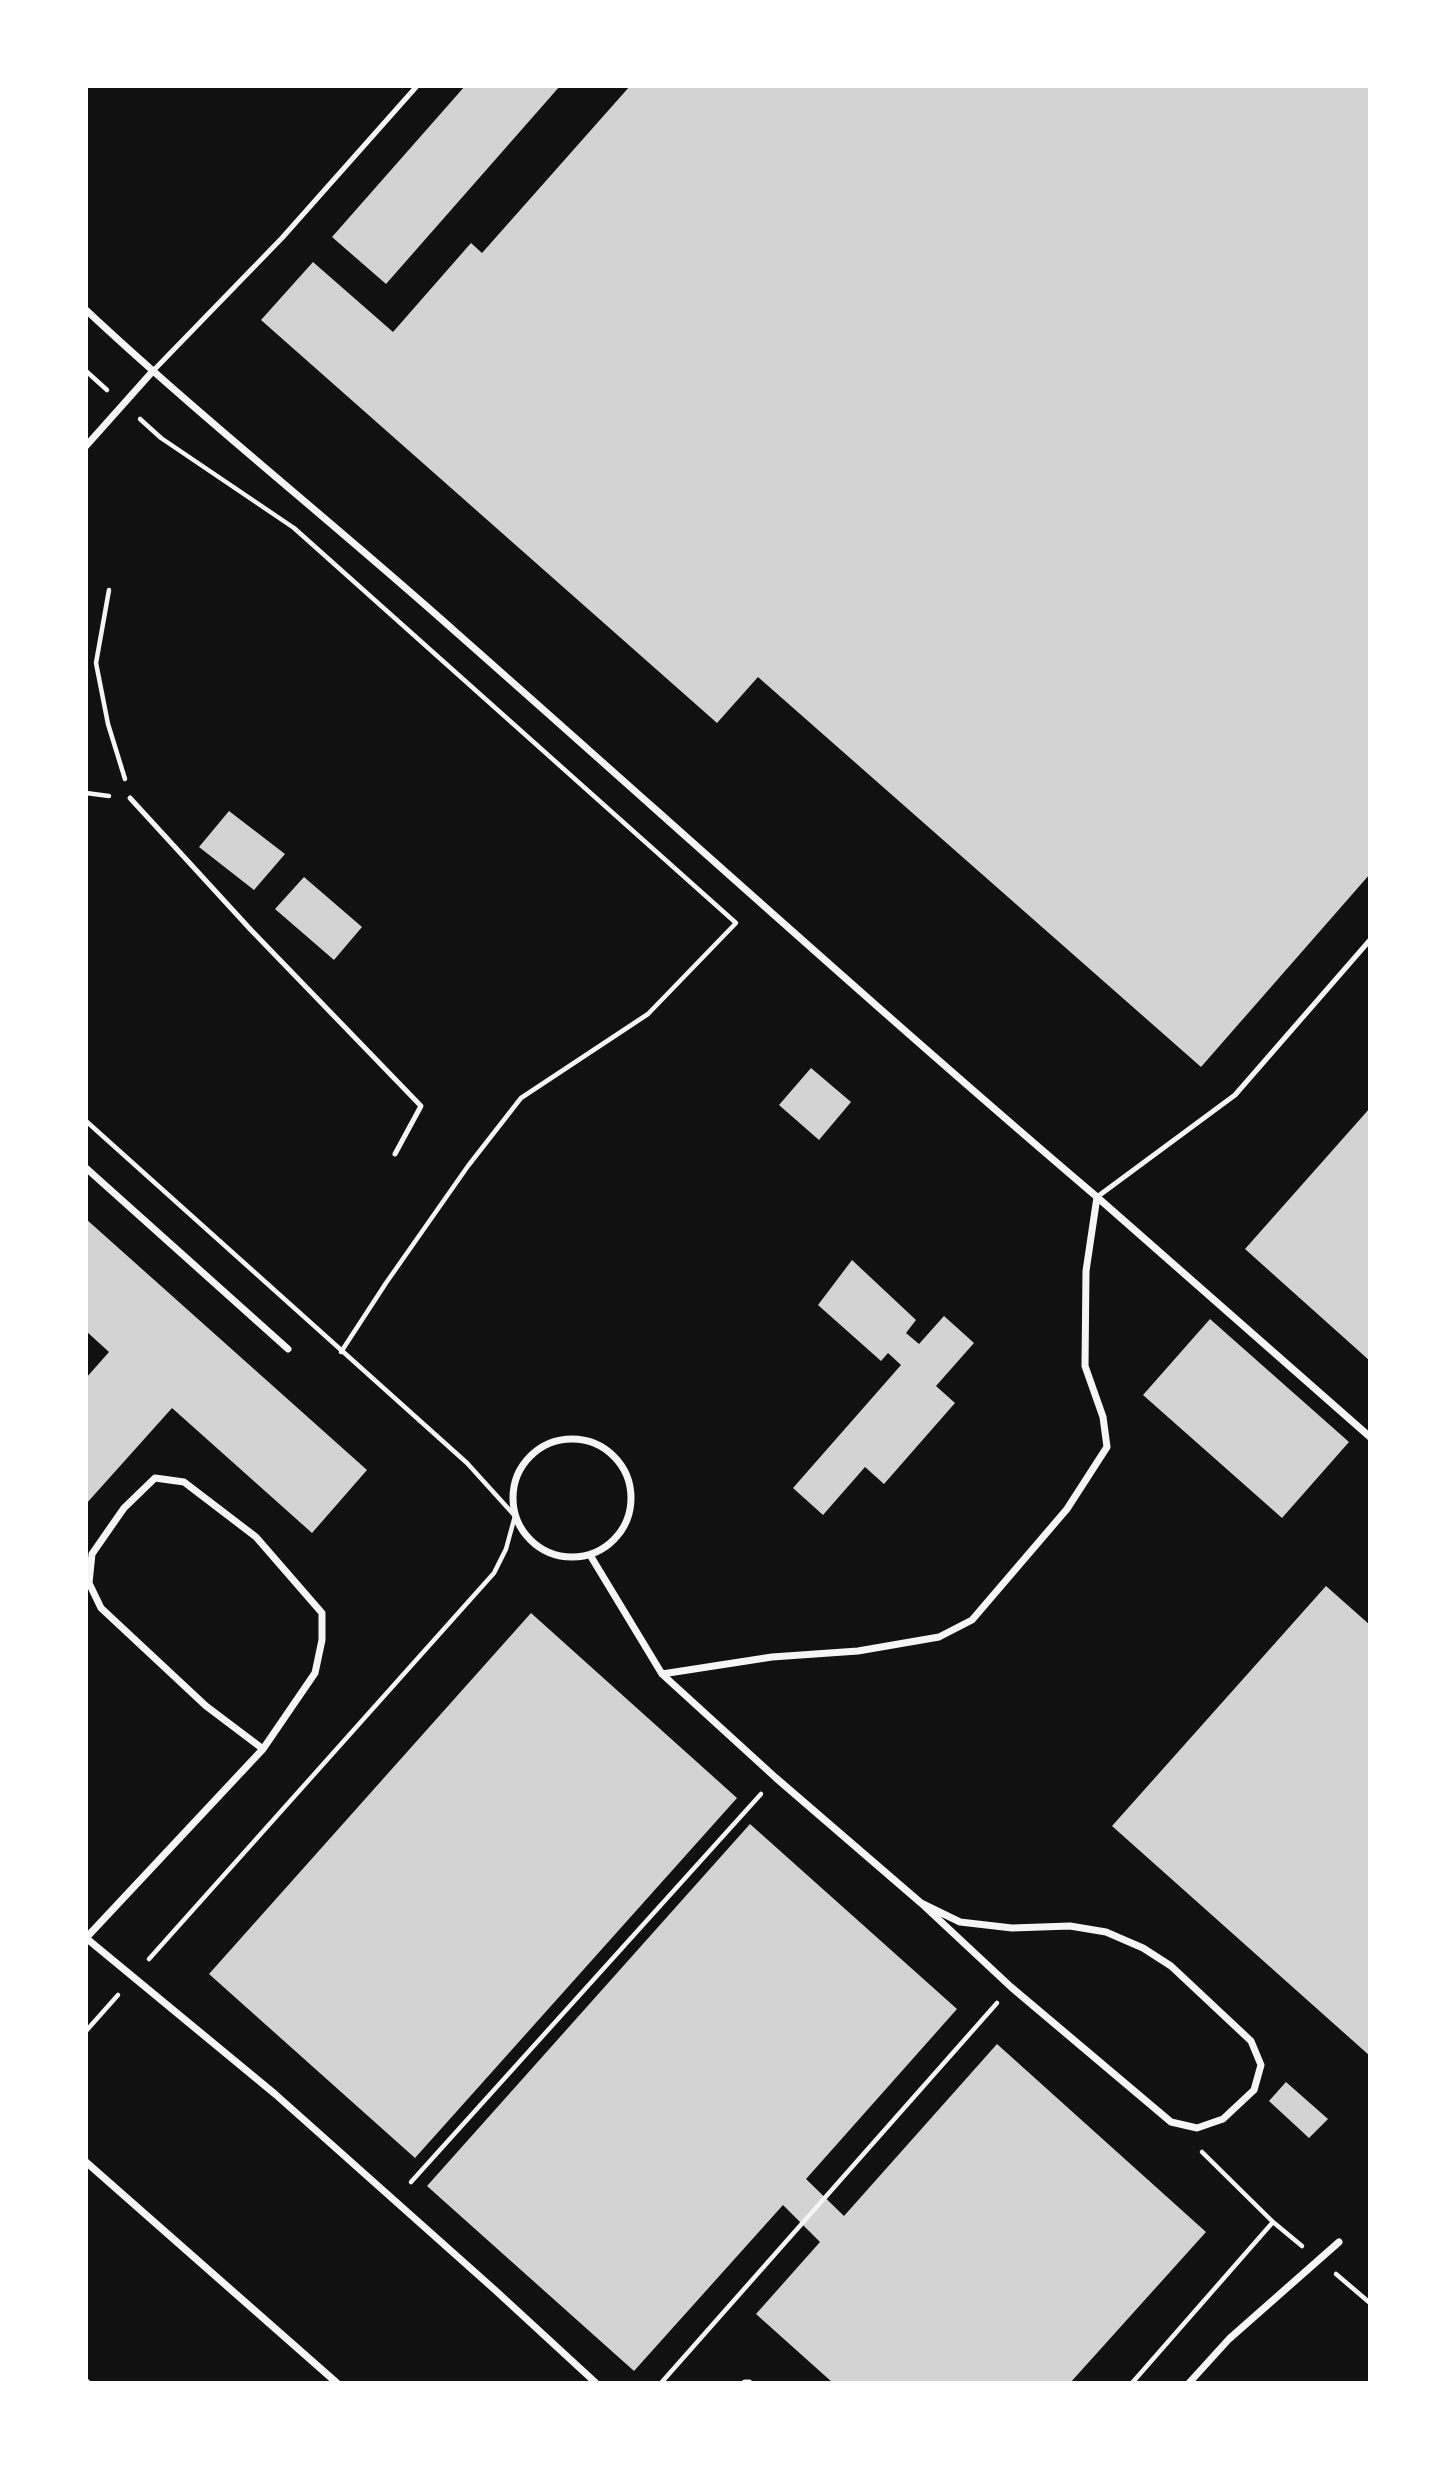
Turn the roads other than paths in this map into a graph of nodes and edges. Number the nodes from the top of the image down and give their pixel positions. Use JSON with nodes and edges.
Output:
{"nodes":[{"id":1,"x":417,"y":86,"type":"edge"},
{"id":2,"x":86,"y":310,"type":"edge"},
{"id":3,"x":152,"y":372,"type":"junction"},
{"id":4,"x":86,"y":446,"type":"edge"},
{"id":5,"x":130,"y":798,"type":"road end"},
{"id":6,"x":1370,"y":940,"type":"edge"},
{"id":7,"x":395,"y":1154,"type":"dead end"},
{"id":8,"x":86,"y":1168,"type":"edge"},
{"id":9,"x":1097,"y":1197,"type":"junction"},
{"id":10,"x":288,"y":1349,"type":"dead end"},
{"id":11,"x":1370,"y":1437,"type":"edge"},
{"id":12,"x":590,"y":1555,"type":"junction"},
{"id":13,"x":662,"y":1674,"type":"junction"},
{"id":14,"x":263,"y":1749,"type":"junction"},
{"id":15,"x":921,"y":1903,"type":"junction"},
{"id":16,"x":86,"y":1938,"type":"edge"},
{"id":17,"x":86,"y":2162,"type":"edge"},
{"id":18,"x":1339,"y":2242,"type":"dead end"},
{"id":19,"x":337,"y":2383,"type":"edge"},
{"id":20,"x":596,"y":2383,"type":"edge"},
{"id":21,"x":1189,"y":2383,"type":"edge"}],
"edges":[{"from":1,"to":3,"type":"lane"},
{"from":2,"to":3,"type":"street"},
{"from":3,"to":4,"type":"street"},
{"from":3,"to":9,"type":"street"},
{"from":5,"to":7,"type":"lane"},
{"from":6,"to":9,"type":"lane"},
{"from":8,"to":10,"type":"street"},
{"from":9,"to":11,"type":"street"},
{"from":9,"to":13,"type":"street"},
{"from":12,"to":12,"type":"street"},
{"from":12,"to":13,"type":"street"},
{"from":13,"to":15,"type":"street"},
{"from":14,"to":14,"type":"street"},
{"from":14,"to":16,"type":"street"},
{"from":15,"to":15,"type":"street"},
{"from":16,"to":20,"type":"street"},
{"from":17,"to":19,"type":"street"},
{"from":18,"to":21,"type":"street"}]}
